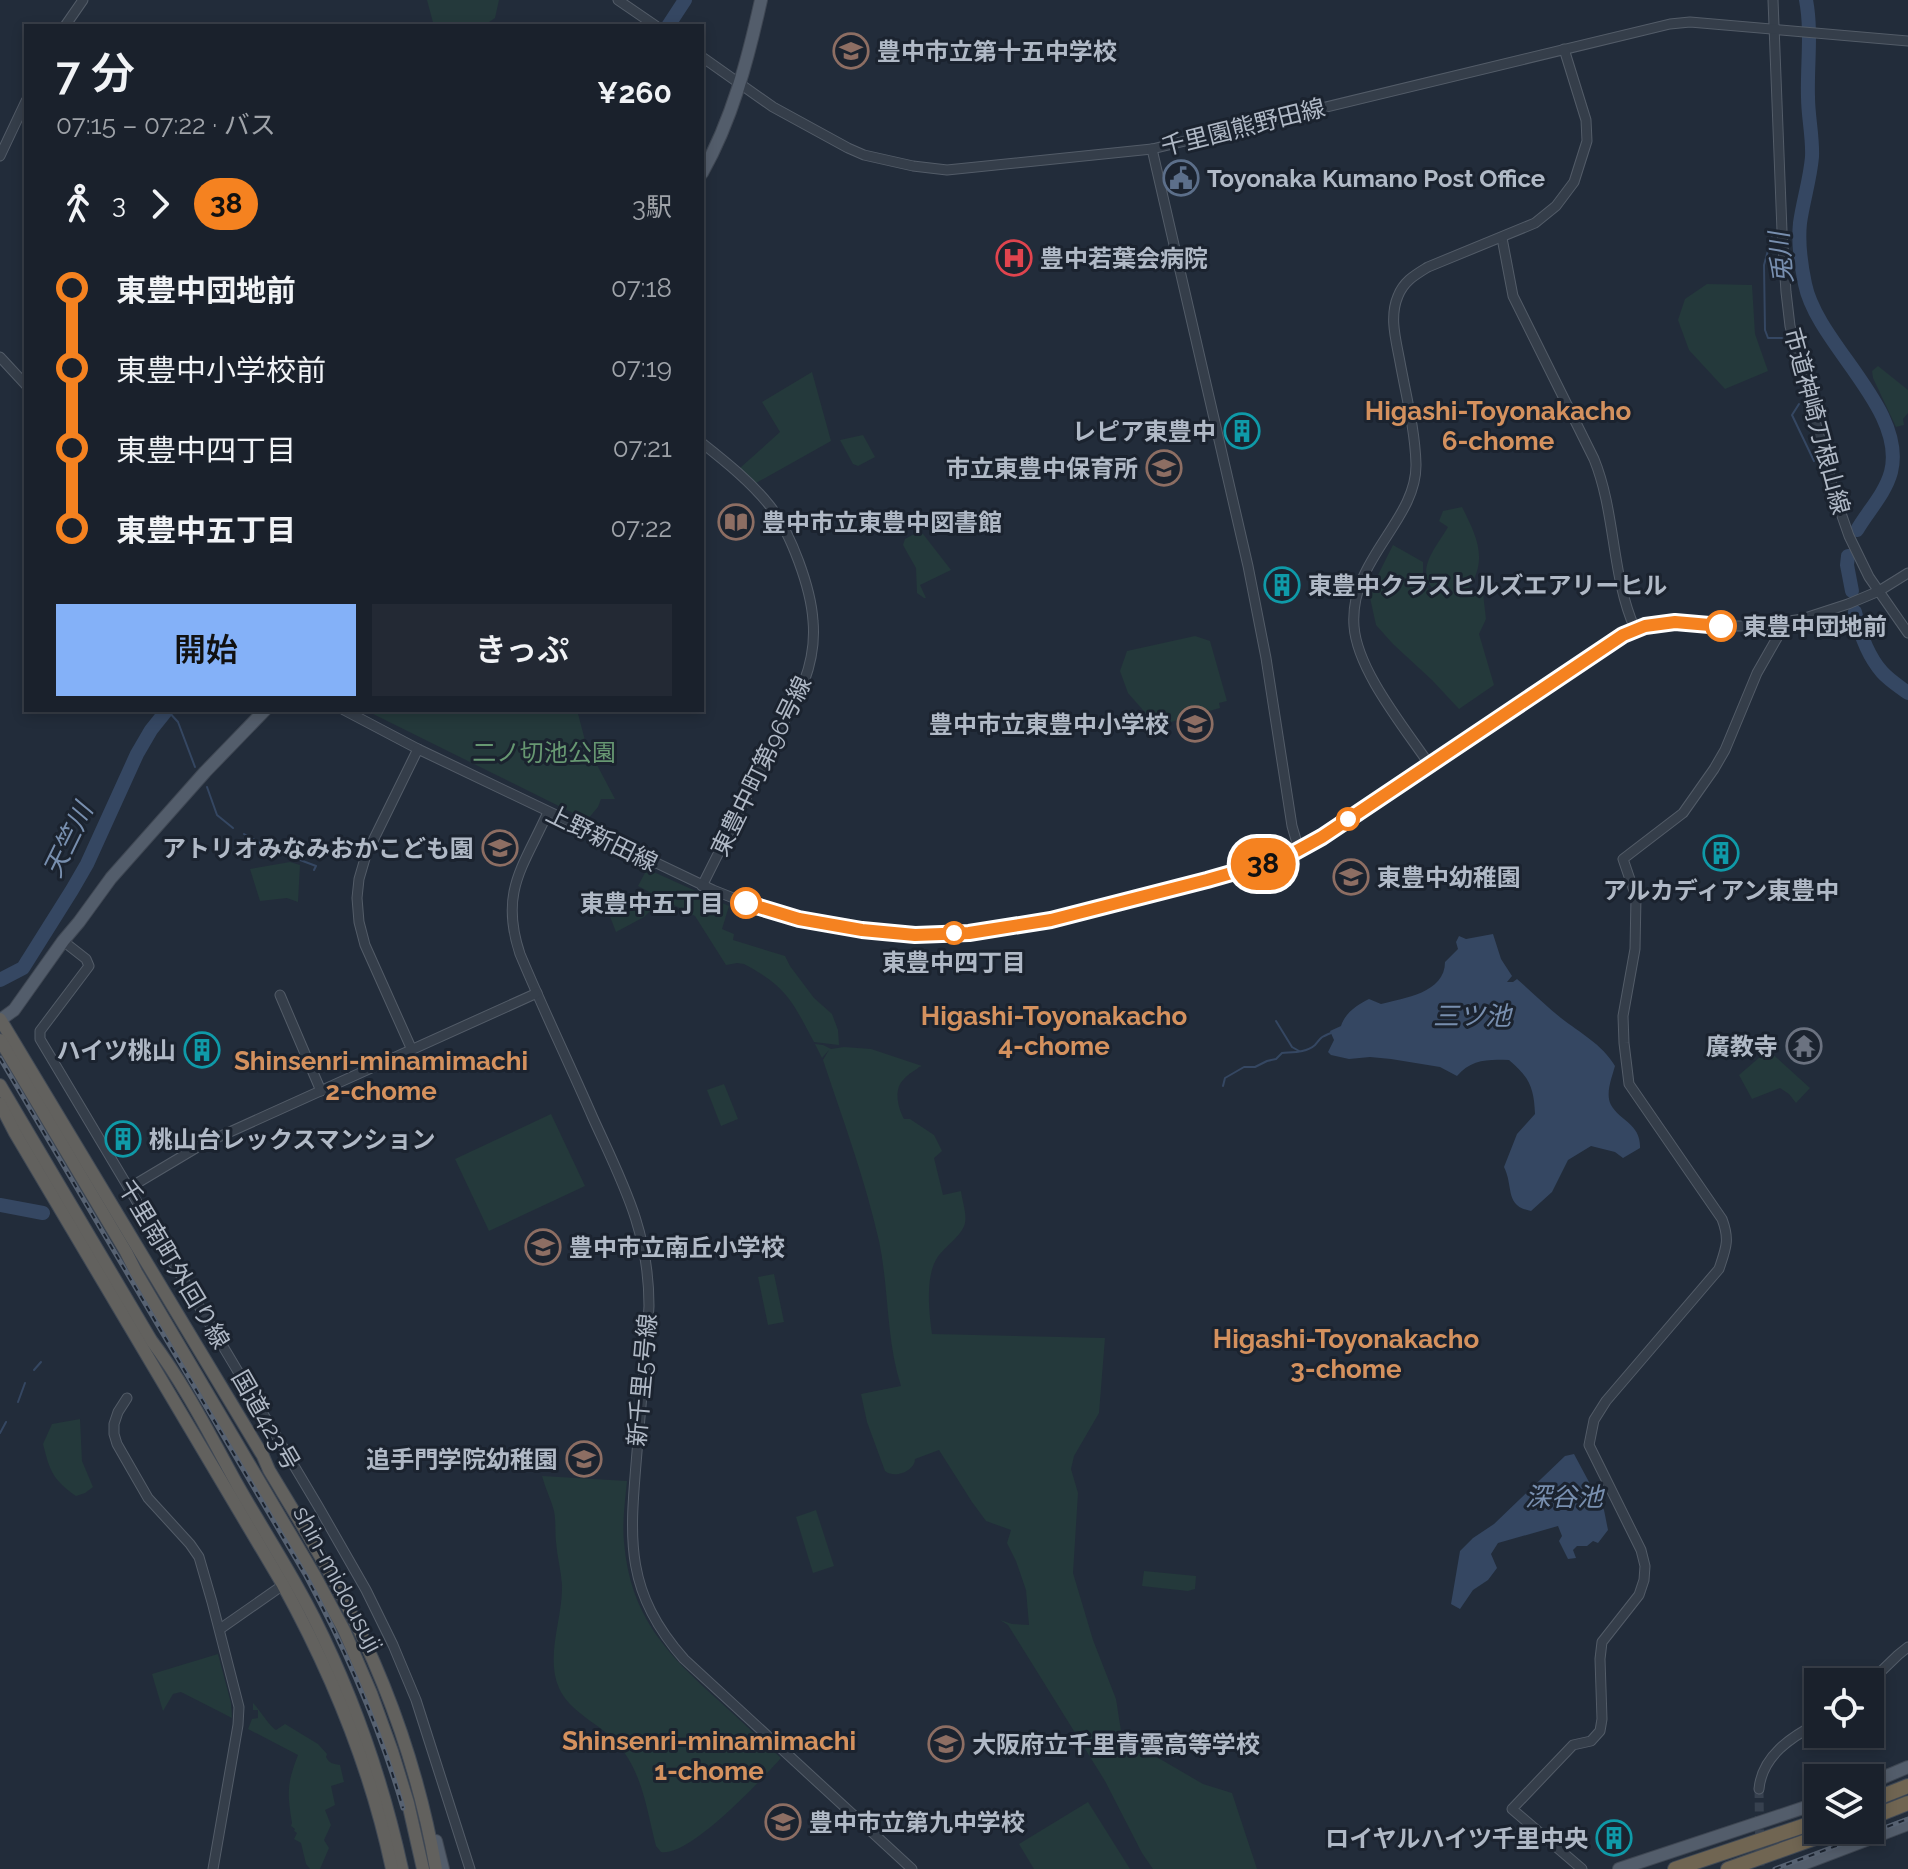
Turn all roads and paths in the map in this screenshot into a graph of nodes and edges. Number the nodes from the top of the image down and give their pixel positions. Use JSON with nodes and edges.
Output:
{"nodes":[{"id":1,"x":83,"y":0,"type":"edge"},
{"id":2,"x":618,"y":0,"type":"edge"},
{"id":3,"x":761,"y":0,"type":"edge"},
{"id":4,"x":1773,"y":0,"type":"edge"},
{"id":5,"x":66,"y":24,"type":"edge"},
{"id":6,"x":653,"y":24,"type":"edge"},
{"id":7,"x":1774,"y":29,"type":"junction"},
{"id":8,"x":1908,"y":41,"type":"edge"},
{"id":9,"x":1564,"y":49,"type":"junction"},
{"id":10,"x":704,"y":58,"type":"edge"},
{"id":11,"x":740,"y":82,"type":"junction"},
{"id":12,"x":24,"y":105,"type":"edge"},
{"id":13,"x":1152,"y":149,"type":"junction"},
{"id":14,"x":0,"y":156,"type":"edge"},
{"id":15,"x":704,"y":169,"type":"edge"},
{"id":16,"x":1502,"y":238,"type":"junction"},
{"id":17,"x":0,"y":357,"type":"edge"},
{"id":18,"x":24,"y":383,"type":"edge"},
{"id":19,"x":704,"y":445,"type":"edge"},
{"id":20,"x":1908,"y":573,"type":"edge"},
{"id":21,"x":1879,"y":591,"type":"junction"},
{"id":22,"x":1778,"y":623,"type":"junction"},
{"id":23,"x":1635,"y":629,"type":"junction"},
{"id":24,"x":1908,"y":633,"type":"edge"},
{"id":25,"x":263,"y":712,"type":"edge"},
{"id":26,"x":348,"y":712,"type":"edge"},
{"id":27,"x":418,"y":749,"type":"junction"},
{"id":28,"x":1429,"y":764,"type":"junction"},
{"id":29,"x":548,"y":812,"type":"junction"},
{"id":30,"x":1299,"y":850,"type":"junction"},
{"id":31,"x":702,"y":886,"type":"junction"},
{"id":32,"x":63,"y":941,"type":"junction"},
{"id":33,"x":537,"y":993,"type":"junction"},
{"id":34,"x":280,"y":995,"type":"dead end"},
{"id":35,"x":0,"y":1020,"type":"edge"},
{"id":36,"x":0,"y":1040,"type":"edge"},
{"id":37,"x":412,"y":1050,"type":"junction"},
{"id":38,"x":0,"y":1085,"type":"edge"},
{"id":39,"x":321,"y":1091,"type":"junction"},
{"id":40,"x":0,"y":1104,"type":"edge"},
{"id":41,"x":129,"y":1188,"type":"junction"},
{"id":42,"x":126,"y":1252,"type":"junction"},
{"id":43,"x":162,"y":1316,"type":"junction"},
{"id":44,"x":151,"y":1340,"type":"junction"},
{"id":45,"x":127,"y":1398,"type":"dead end"},
{"id":46,"x":177,"y":1406,"type":"junction"},
{"id":47,"x":263,"y":1456,"type":"junction"},
{"id":48,"x":269,"y":1470,"type":"junction"},
{"id":49,"x":283,"y":1585,"type":"junction"},
{"id":50,"x":220,"y":1629,"type":"junction"},
{"id":51,"x":1908,"y":1647,"type":"edge"},
{"id":52,"x":1884,"y":1669,"type":"edge"},
{"id":53,"x":1804,"y":1732,"type":"edge"},
{"id":54,"x":1908,"y":1767,"type":"edge"},
{"id":55,"x":414,"y":1773,"type":"junction"},
{"id":56,"x":1884,"y":1777,"type":"edge"},
{"id":57,"x":1908,"y":1786,"type":"edge"},
{"id":58,"x":1759,"y":1789,"type":"tunnel mouth"},
{"id":59,"x":1884,"y":1795,"type":"edge"},
{"id":60,"x":1908,"y":1803,"type":"edge"},
{"id":61,"x":1804,"y":1808,"type":"edge"},
{"id":62,"x":1884,"y":1812,"type":"edge"},
{"id":63,"x":378,"y":1819,"type":"junction"},
{"id":64,"x":1908,"y":1824,"type":"edge"},
{"id":65,"x":1804,"y":1826,"type":"edge"},
{"id":66,"x":1804,"y":1842,"type":"edge"},
{"id":67,"x":213,"y":1869,"type":"edge"},
{"id":68,"x":385,"y":1869,"type":"edge"},
{"id":69,"x":392,"y":1869,"type":"edge"},
{"id":70,"x":402,"y":1869,"type":"edge"},
{"id":71,"x":423,"y":1869,"type":"edge"},
{"id":72,"x":436,"y":1869,"type":"edge"},
{"id":73,"x":443,"y":1869,"type":"edge"},
{"id":74,"x":470,"y":1869,"type":"edge"},
{"id":75,"x":912,"y":1869,"type":"edge"},
{"id":76,"x":1582,"y":1869,"type":"edge"},
{"id":77,"x":1619,"y":1869,"type":"edge"},
{"id":78,"x":1675,"y":1869,"type":"edge"},
{"id":79,"x":1728,"y":1869,"type":"edge"},
{"id":80,"x":1790,"y":1869,"type":"edge"}],
"edges":[{"from":1,"to":5,"type":"street"},
{"from":2,"to":6,"type":"street"},
{"from":3,"to":11,"type":"main road"},
{"from":4,"to":7,"type":"street","name":"市道神崎刀根山線"},
{"from":7,"to":8,"type":"street","name":"千里園熊野田線"},
{"from":7,"to":9,"type":"street","name":"千里園熊野田線"},
{"from":7,"to":21,"type":"street","name":"市道神崎刀根山線"},
{"from":9,"to":13,"type":"street","name":"千里園熊野田線"},
{"from":9,"to":16,"type":"street"},
{"from":10,"to":11,"type":"street","name":"千里園熊野田線"},
{"from":11,"to":13,"type":"street","name":"千里園熊野田線"},
{"from":11,"to":15,"type":"main road"},
{"from":12,"to":14,"type":"street"},
{"from":13,"to":30,"type":"street"},
{"from":16,"to":23,"type":"street"},
{"from":16,"to":28,"type":"street"},
{"from":17,"to":18,"type":"street"},
{"from":19,"to":31,"type":"street","name":"東豊中町第96号線"},
{"from":20,"to":21,"type":"street","name":"上野新田線"},
{"from":21,"to":22,"type":"street","name":"上野新田線"},
{"from":21,"to":24,"type":"street","name":"市道神崎刀根山線"},
{"from":22,"to":23,"type":"street","name":"上野新田線"},
{"from":22,"to":76,"type":"street"},
{"from":23,"to":28,"type":"street","name":"上野新田線"},
{"from":25,"to":32,"type":"main road"},
{"from":26,"to":27,"type":"street","name":"上野新田線"},
{"from":27,"to":29,"type":"street","name":"上野新田線"},
{"from":27,"to":37,"type":"street"},
{"from":28,"to":30,"type":"street","name":"上野新田線"},
{"from":29,"to":31,"type":"street","name":"上野新田線"},
{"from":29,"to":33,"type":"street","name":"新千里5号線"},
{"from":30,"to":31,"type":"street","name":"上野新田線"},
{"from":32,"to":35,"type":"main road"},
{"from":32,"to":41,"type":"street","name":"千里南町外回り線"},
{"from":33,"to":37,"type":"street"},
{"from":33,"to":75,"type":"street","name":"新千里5号線"},
{"from":34,"to":39,"type":"street"},
{"from":35,"to":47,"type":"highway","name":"国道423号"},
{"from":36,"to":42,"type":"highway","name":"shin-midousuji"},
{"from":37,"to":39,"type":"street"},
{"from":38,"to":44,"type":"highway","name":"shin-midousuji"},
{"from":39,"to":41,"type":"street"},
{"from":40,"to":46,"type":"highway"},
{"from":41,"to":74,"type":"street","name":"千里南町外回り線"},
{"from":42,"to":43,"type":"highway","name":"shin-midousuji"},
{"from":42,"to":47,"type":"highway"},
{"from":43,"to":48,"type":"highway"},
{"from":43,"to":71,"type":"highway","name":"shin-midousuji"},
{"from":44,"to":46,"type":"highway"},
{"from":44,"to":70,"type":"highway","name":"shin-midousuji"},
{"from":45,"to":50,"type":"street"},
{"from":46,"to":49,"type":"highway"},
{"from":47,"to":48,"type":"highway","name":"国道423号"},
{"from":48,"to":55,"type":"highway","name":"国道423号"},
{"from":49,"to":50,"type":"street"},
{"from":49,"to":63,"type":"highway"},
{"from":50,"to":67,"type":"street"},
{"from":51,"to":52,"type":"street"},
{"from":53,"to":58,"type":"street"},
{"from":54,"to":56,"type":"main road"},
{"from":55,"to":72,"type":"highway","name":"国道423号"},
{"from":55,"to":73,"type":"main road"},
{"from":57,"to":59,"type":"highway"},
{"from":60,"to":62,"type":"highway"},
{"from":61,"to":77,"type":"main road"},
{"from":63,"to":68,"type":"main road"},
{"from":63,"to":69,"type":"highway"},
{"from":64,"to":80,"type":"main road"},
{"from":65,"to":78,"type":"highway"},
{"from":66,"to":79,"type":"highway"}]}
